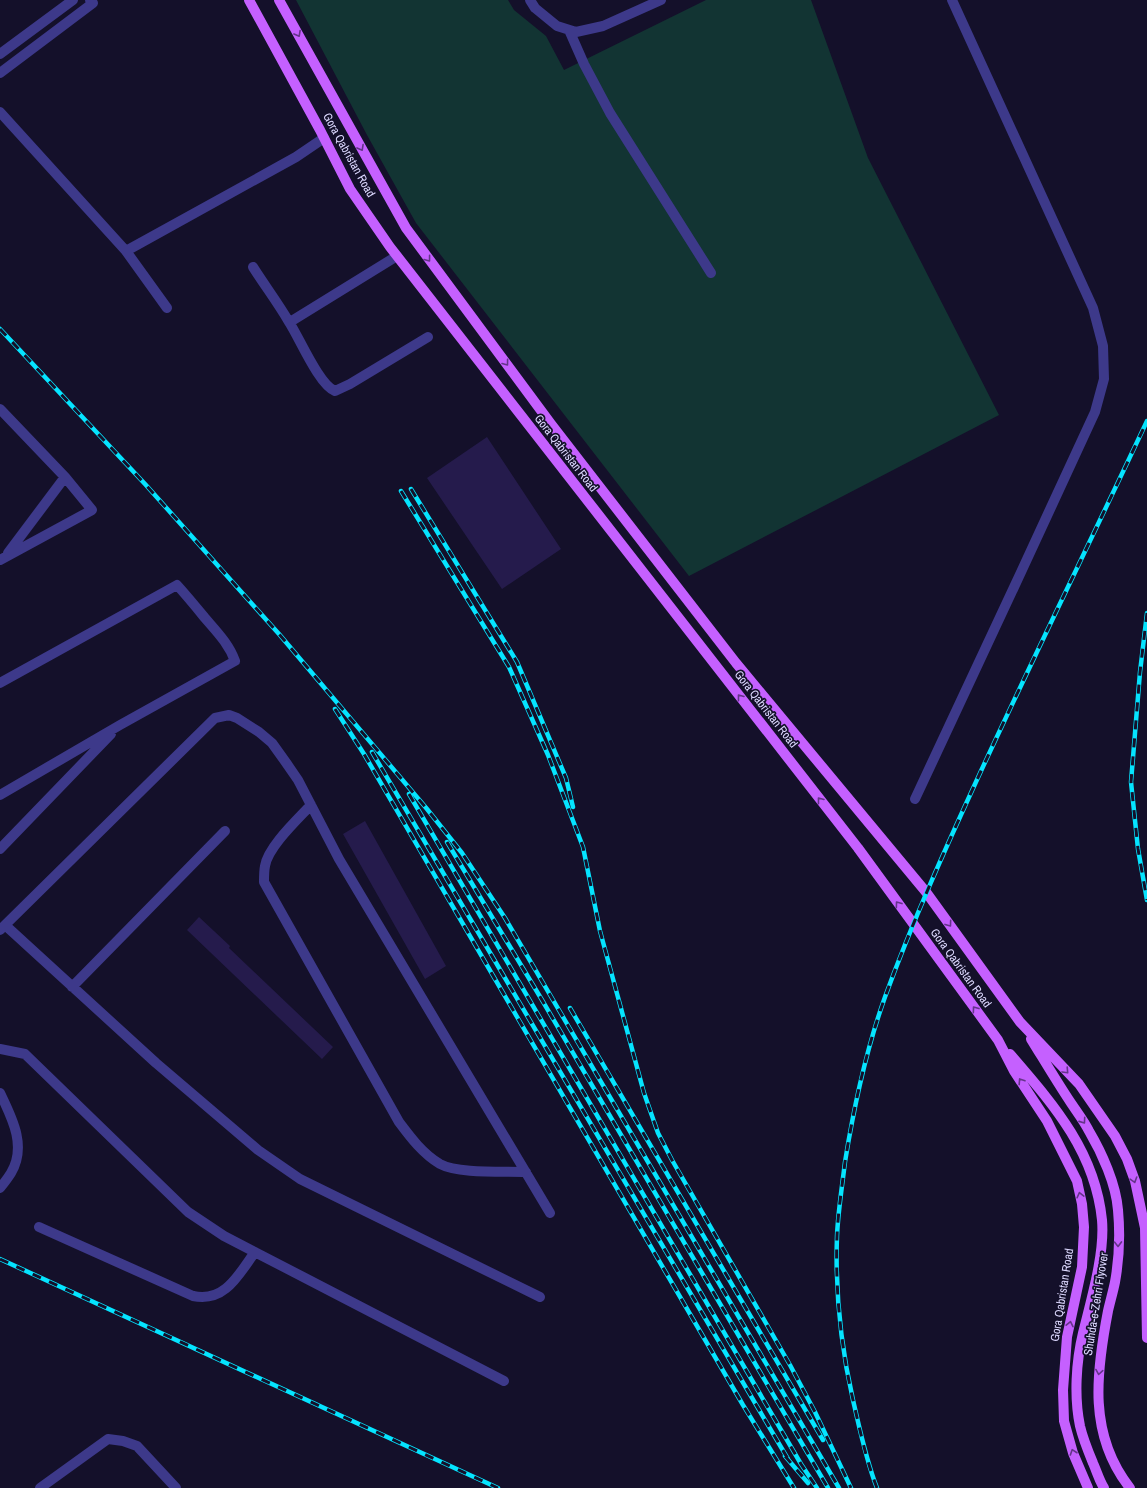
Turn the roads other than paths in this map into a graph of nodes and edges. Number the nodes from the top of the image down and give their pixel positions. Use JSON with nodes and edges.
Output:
{"nodes":[{"id":1,"x":73,"y":0,"type":"edge"},
{"id":2,"x":90,"y":0,"type":"edge"},
{"id":3,"x":249,"y":0,"type":"edge"},
{"id":4,"x":279,"y":0,"type":"edge"},
{"id":5,"x":530,"y":0,"type":"edge"},
{"id":6,"x":661,"y":0,"type":"edge"},
{"id":7,"x":952,"y":0,"type":"edge"},
{"id":8,"x":569,"y":30,"type":"junction"},
{"id":9,"x":0,"y":54,"type":"edge"},
{"id":10,"x":0,"y":73,"type":"edge"},
{"id":11,"x":0,"y":112,"type":"edge"},
{"id":12,"x":324,"y":138,"type":"junction"},
{"id":13,"x":126,"y":251,"type":"junction"},
{"id":14,"x":397,"y":256,"type":"junction"},
{"id":15,"x":253,"y":267,"type":"dead end"},
{"id":16,"x":711,"y":273,"type":"dead end"},
{"id":17,"x":167,"y":308,"type":"dead end"},
{"id":18,"x":290,"y":322,"type":"junction"},
{"id":19,"x":428,"y":337,"type":"dead end"},
{"id":20,"x":0,"y":409,"type":"edge"},
{"id":21,"x":65,"y":478,"type":"junction"},
{"id":22,"x":3,"y":558,"type":"edge"},
{"id":23,"x":0,"y":683,"type":"edge"},
{"id":24,"x":120,"y":725,"type":"junction"},
{"id":25,"x":0,"y":795,"type":"edge"},
{"id":26,"x":915,"y":799,"type":"dead end"},
{"id":27,"x":311,"y":805,"type":"junction"},
{"id":28,"x":225,"y":831,"type":"dead end"},
{"id":29,"x":0,"y":849,"type":"edge"},
{"id":30,"x":2,"y":928,"type":"edge"},
{"id":31,"x":72,"y":986,"type":"junction"},
{"id":32,"x":1020,"y":1022,"type":"junction"},
{"id":33,"x":998,"y":1040,"type":"junction"},
{"id":34,"x":0,"y":1049,"type":"edge"},
{"id":35,"x":0,"y":1093,"type":"edge"},
{"id":36,"x":526,"y":1172,"type":"junction"},
{"id":37,"x":0,"y":1188,"type":"edge"},
{"id":38,"x":550,"y":1214,"type":"dead end"},
{"id":39,"x":40,"y":1227,"type":"dead end"},
{"id":40,"x":255,"y":1252,"type":"junction"},
{"id":41,"x":540,"y":1297,"type":"dead end"},
{"id":42,"x":1147,"y":1338,"type":"edge"},
{"id":43,"x":504,"y":1381,"type":"dead end"},
{"id":44,"x":40,"y":1488,"type":"edge"},
{"id":45,"x":176,"y":1488,"type":"edge"},
{"id":46,"x":1088,"y":1488,"type":"edge"},
{"id":47,"x":1104,"y":1488,"type":"edge"},
{"id":48,"x":1130,"y":1488,"type":"edge"}],
"edges":[{"from":1,"to":9,"type":"street"},
{"from":2,"to":10,"type":"street"},
{"from":3,"to":12,"type":"main road","name":"Gora Qabristan Road"},
{"from":4,"to":32,"type":"main road","name":"Gora Qabristan Road","one_way":true},
{"from":5,"to":8,"type":"street"},
{"from":6,"to":8,"type":"street"},
{"from":7,"to":26,"type":"street"},
{"from":8,"to":16,"type":"street"},
{"from":11,"to":13,"type":"street"},
{"from":12,"to":13,"type":"street"},
{"from":12,"to":14,"type":"main road","name":"Gora Qabristan Road"},
{"from":13,"to":17,"type":"street"},
{"from":14,"to":18,"type":"street"},
{"from":33,"to":14,"type":"main road","name":"Gora Qabristan Road","one_way":true},
{"from":15,"to":18,"type":"street"},
{"from":18,"to":19,"type":"street"},
{"from":20,"to":21,"type":"street"},
{"from":21,"to":22,"type":"street"},
{"from":21,"to":22,"type":"street"},
{"from":23,"to":24,"type":"street"},
{"from":24,"to":25,"type":"street"},
{"from":24,"to":29,"type":"street"},
{"from":27,"to":30,"type":"street"},
{"from":27,"to":36,"type":"street"},
{"from":27,"to":36,"type":"street"},
{"from":28,"to":31,"type":"street"},
{"from":30,"to":31,"type":"street"},
{"from":31,"to":41,"type":"street"},
{"from":32,"to":42,"type":"main road","name":"Gora Qabristan Road","one_way":true},
{"from":32,"to":48,"type":"main road","name":"Shuhda-e-Zehri Flyover","one_way":true},
{"from":46,"to":33,"type":"main road","name":"Gora Qabristan Road","one_way":true},
{"from":33,"to":47,"type":"main road","name":"Shuhda-e-Zehri Flyover"},
{"from":34,"to":40,"type":"street"},
{"from":35,"to":37,"type":"street"},
{"from":36,"to":38,"type":"street"},
{"from":39,"to":40,"type":"street"},
{"from":40,"to":43,"type":"street"},
{"from":44,"to":45,"type":"street"}]}
